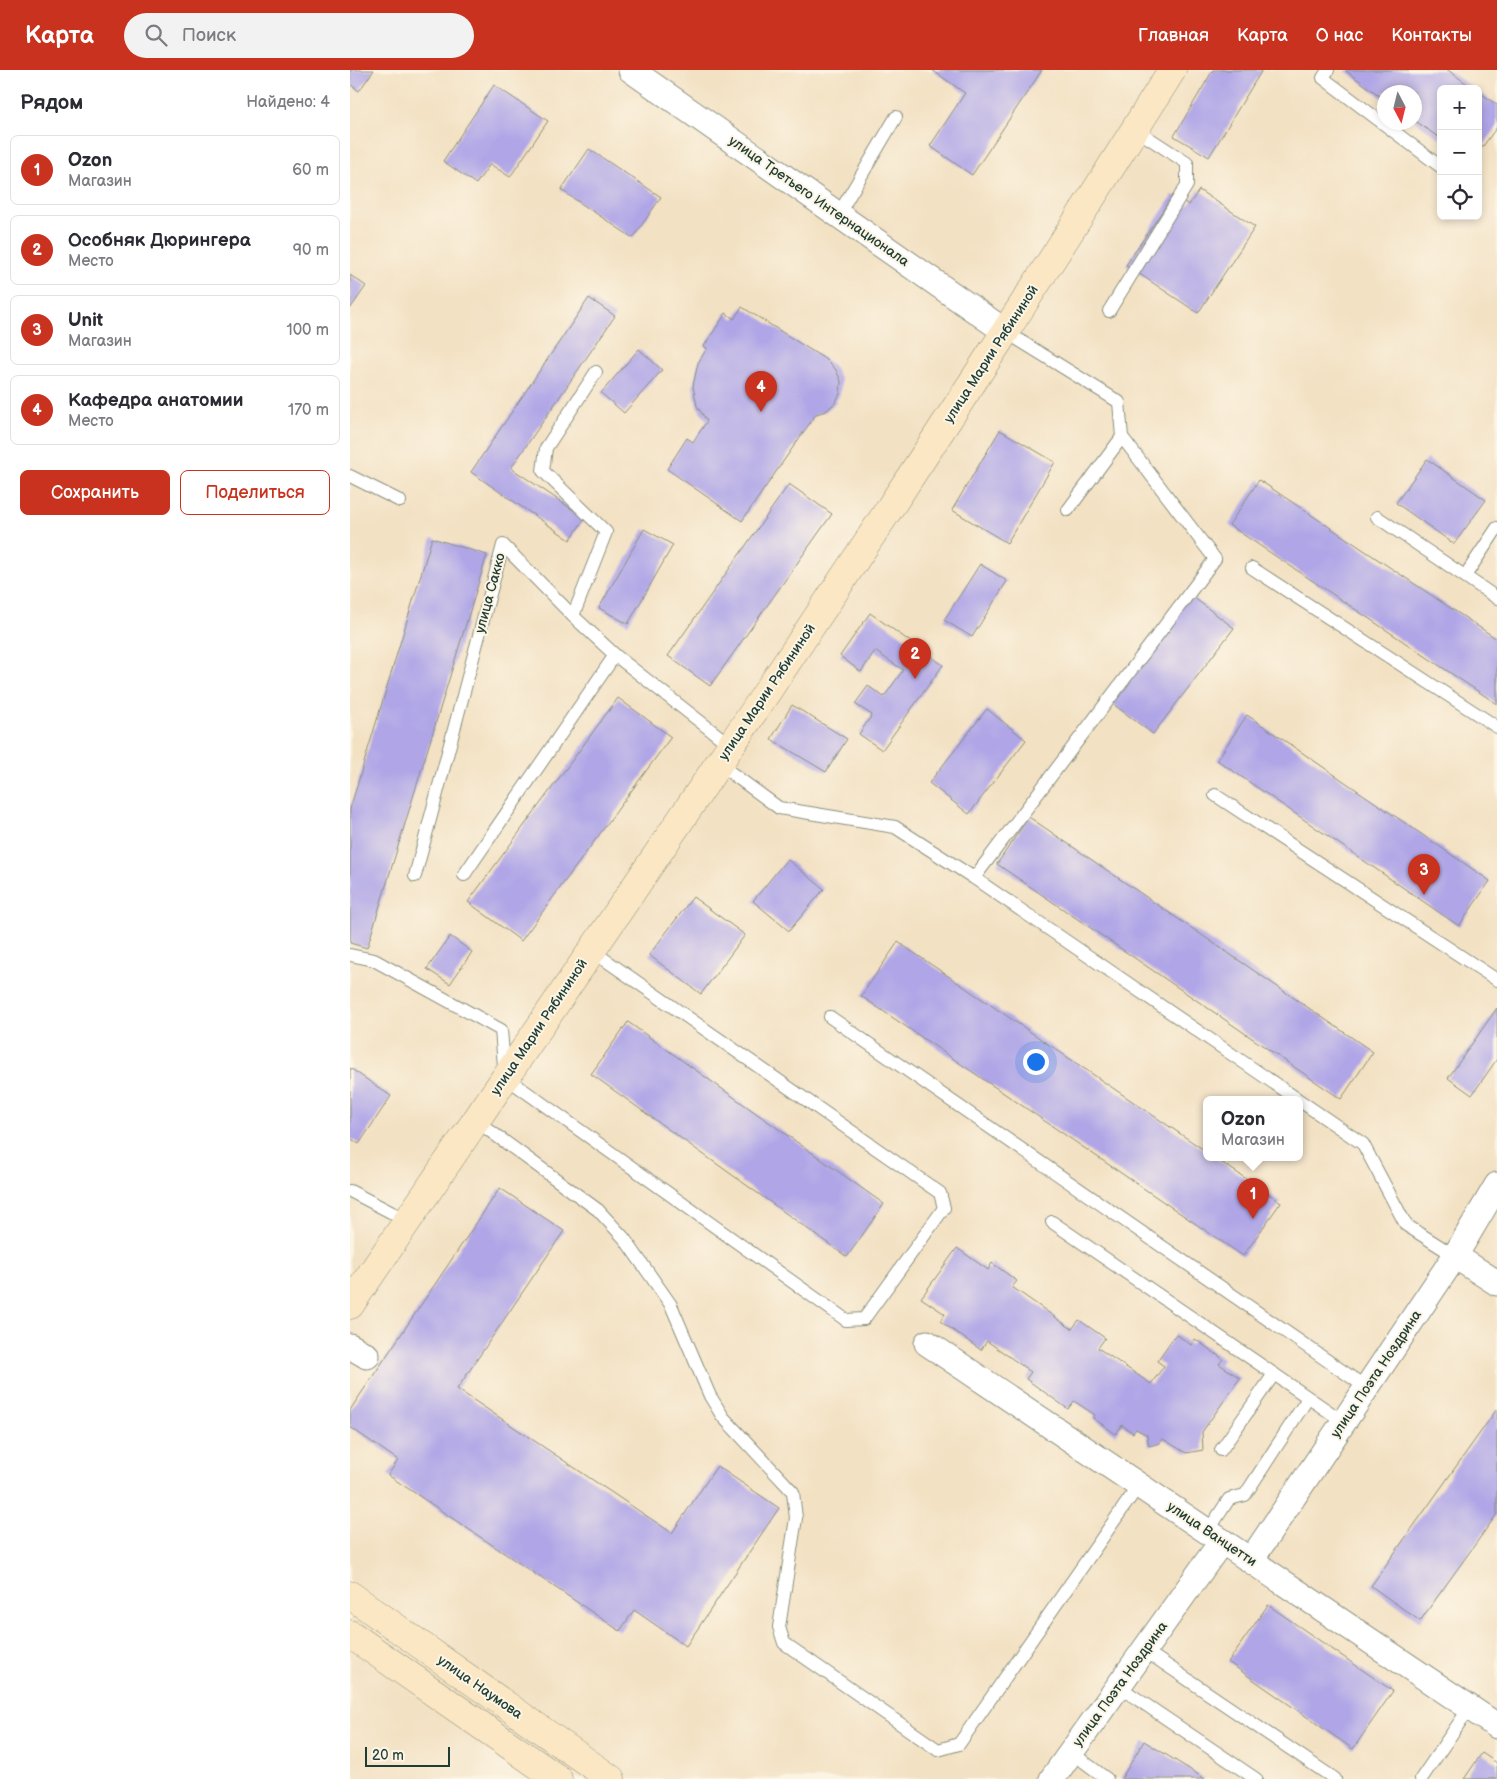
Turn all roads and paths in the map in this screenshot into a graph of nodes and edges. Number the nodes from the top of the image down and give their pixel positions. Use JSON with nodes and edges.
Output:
{"nodes":[{"id":1,"x":631,"y":70,"type":"edge"},
{"id":2,"x":1172,"y":70,"type":"edge"},
{"id":3,"x":1328,"y":70,"type":"edge"},
{"id":4,"x":896,"y":117,"type":"dead end"},
{"id":5,"x":1135,"y":129,"type":"junction"},
{"id":6,"x":1437,"y":164,"type":"edge"},
{"id":7,"x":838,"y":215,"type":"junction"},
{"id":8,"x":1108,"y":311,"type":"dead end"},
{"id":9,"x":1006,"y":332,"type":"junction"},
{"id":10,"x":596,"y":372,"type":"dead end"},
{"id":11,"x":1122,"y":437,"type":"junction"},
{"id":12,"x":350,"y":476,"type":"edge"},
{"id":13,"x":400,"y":501,"type":"dead end"},
{"id":14,"x":1068,"y":510,"type":"dead end"},
{"id":15,"x":1377,"y":517,"type":"dead end"},
{"id":16,"x":1497,"y":528,"type":"edge"},
{"id":17,"x":1252,"y":568,"type":"dead end"},
{"id":18,"x":1465,"y":576,"type":"junction"},
{"id":19,"x":1497,"y":598,"type":"edge"},
{"id":20,"x":573,"y":616,"type":"junction"},
{"id":21,"x":615,"y":655,"type":"junction"},
{"id":22,"x":1497,"y":727,"type":"edge"},
{"id":23,"x":724,"y":754,"type":"junction"},
{"id":24,"x":1215,"y":795,"type":"dead end"},
{"id":25,"x":464,"y":874,"type":"dead end"},
{"id":26,"x":415,"y":876,"type":"dead end"},
{"id":27,"x":974,"y":878,"type":"junction"},
{"id":28,"x":591,"y":950,"type":"junction"},
{"id":29,"x":350,"y":955,"type":"edge"},
{"id":30,"x":1497,"y":980,"type":"edge"},
{"id":31,"x":830,"y":1017,"type":"dead end"},
{"id":32,"x":505,"y":1076,"type":"junction"},
{"id":33,"x":1293,"y":1096,"type":"edge"},
{"id":34,"x":1303,"y":1103,"type":"edge"},
{"id":35,"x":476,"y":1120,"type":"junction"},
{"id":36,"x":1497,"y":1185,"type":"edge"},
{"id":37,"x":350,"y":1191,"type":"edge"},
{"id":38,"x":408,"y":1221,"type":"junction"},
{"id":39,"x":1052,"y":1222,"type":"dead end"},
{"id":40,"x":1455,"y":1256,"type":"junction"},
{"id":41,"x":1497,"y":1283,"type":"edge"},
{"id":42,"x":350,"y":1306,"type":"edge"},
{"id":43,"x":928,"y":1343,"type":"dead end"},
{"id":44,"x":1274,"y":1374,"type":"junction"},
{"id":45,"x":1367,"y":1388,"type":"junction"},
{"id":46,"x":1308,"y":1398,"type":"junction"},
{"id":47,"x":1344,"y":1422,"type":"junction"},
{"id":48,"x":1221,"y":1450,"type":"dead end"},
{"id":49,"x":1139,"y":1485,"type":"junction"},
{"id":50,"x":1215,"y":1536,"type":"junction"},
{"id":51,"x":1251,"y":1560,"type":"junction"},
{"id":52,"x":350,"y":1595,"type":"edge"},
{"id":53,"x":350,"y":1634,"type":"edge"},
{"id":54,"x":1144,"y":1650,"type":"junction"},
{"id":55,"x":1118,"y":1686,"type":"junction"},
{"id":56,"x":1470,"y":1707,"type":"junction"},
{"id":57,"x":1497,"y":1726,"type":"edge"},
{"id":58,"x":1071,"y":1752,"type":"junction"},
{"id":59,"x":558,"y":1779,"type":"edge"},
{"id":60,"x":611,"y":1779,"type":"edge"},
{"id":61,"x":1052,"y":1779,"type":"edge"},
{"id":62,"x":1106,"y":1779,"type":"edge"},
{"id":63,"x":1256,"y":1779,"type":"edge"},
{"id":64,"x":1335,"y":1779,"type":"edge"},
{"id":65,"x":1421,"y":1779,"type":"edge"}],
"edges":[{"from":1,"to":7,"type":"street","name":"улица Третьего Интернационала"},
{"from":2,"to":5,"type":"street","name":"улица Марии Рябининой"},
{"from":3,"to":6,"type":"lane"},
{"from":4,"to":7,"type":"lane"},
{"from":5,"to":8,"type":"lane"},
{"from":5,"to":9,"type":"street","name":"улица Марии Рябининой"},
{"from":7,"to":9,"type":"street","name":"улица Третьего Интернационала"},
{"from":9,"to":11,"type":"lane"},
{"from":9,"to":23,"type":"street","name":"улица Марии Рябининой"},
{"from":10,"to":20,"type":"lane"},
{"from":11,"to":14,"type":"lane"},
{"from":11,"to":27,"type":"lane"},
{"from":12,"to":13,"type":"lane"},
{"from":15,"to":18,"type":"lane"},
{"from":16,"to":18,"type":"lane"},
{"from":17,"to":22,"type":"lane"},
{"from":18,"to":19,"type":"lane"},
{"from":20,"to":21,"type":"lane","name":"улица Сакко"},
{"from":20,"to":26,"type":"lane","name":"улица Сакко"},
{"from":21,"to":23,"type":"lane","name":"улица Сакко"},
{"from":21,"to":25,"type":"lane"},
{"from":23,"to":27,"type":"lane","name":"улица Сакко"},
{"from":23,"to":28,"type":"street","name":"улица Марии Рябининой"},
{"from":24,"to":30,"type":"lane"},
{"from":27,"to":33,"type":"lane","name":"улица Сакко"},
{"from":28,"to":32,"type":"street","name":"улица Марии Рябининой"},
{"from":28,"to":32,"type":"lane"},
{"from":29,"to":32,"type":"lane"},
{"from":31,"to":45,"type":"lane"},
{"from":32,"to":35,"type":"street","name":"улица Марии Рябининой"},
{"from":34,"to":40,"type":"lane","name":"улица Сакко"},
{"from":35,"to":38,"type":"street","name":"улица Марии Рябининой"},
{"from":35,"to":49,"type":"lane"},
{"from":36,"to":40,"type":"street","name":"улица Поэта Ноздрина"},
{"from":37,"to":38,"type":"lane"},
{"from":38,"to":42,"type":"street","name":"улица Марии Рябининой"},
{"from":39,"to":44,"type":"lane"},
{"from":40,"to":41,"type":"street"},
{"from":40,"to":45,"type":"street","name":"улица Поэта Ноздрина"},
{"from":43,"to":49,"type":"street","name":"улица Ванцетти"},
{"from":44,"to":46,"type":"lane"},
{"from":44,"to":48,"type":"lane"},
{"from":45,"to":47,"type":"street","name":"улица Поэта Ноздрина"},
{"from":46,"to":47,"type":"lane"},
{"from":46,"to":50,"type":"lane"},
{"from":47,"to":51,"type":"street","name":"улица Поэта Ноздрина"},
{"from":49,"to":50,"type":"street","name":"улица Ванцетти"},
{"from":50,"to":51,"type":"street","name":"улица Ванцетти"},
{"from":50,"to":54,"type":"street","name":"улица Поэта Ноздрина"},
{"from":51,"to":56,"type":"street","name":"улица Ванцетти"},
{"from":52,"to":60,"type":"street","name":"улица Наумова"},
{"from":53,"to":59,"type":"street"},
{"from":54,"to":55,"type":"street","name":"улица Поэта Ноздрина"},
{"from":54,"to":64,"type":"lane"},
{"from":55,"to":58,"type":"street","name":"улица Поэта Ноздрина"},
{"from":55,"to":63,"type":"lane"},
{"from":56,"to":57,"type":"street","name":"улица Ванцетти"},
{"from":56,"to":65,"type":"lane"},
{"from":58,"to":61,"type":"street","name":"улица Поэта Ноздрина"},
{"from":58,"to":62,"type":"lane"}]}
